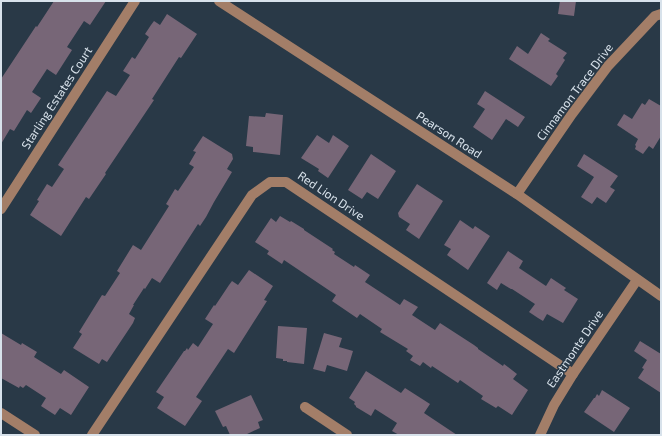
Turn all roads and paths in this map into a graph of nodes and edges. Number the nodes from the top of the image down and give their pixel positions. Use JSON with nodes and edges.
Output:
{"nodes":[{"id":1,"x":136,"y":1,"type":"edge"},
{"id":2,"x":219,"y":1,"type":"edge"},
{"id":3,"x":661,"y":14,"type":"edge"},
{"id":4,"x":517,"y":194,"type":"junction"},
{"id":5,"x":1,"y":209,"type":"edge"},
{"id":6,"x":637,"y":280,"type":"junction"},
{"id":7,"x":661,"y":296,"type":"edge"},
{"id":8,"x":573,"y":374,"type":"junction"},
{"id":9,"x":305,"y":407,"type":"dead end"},
{"id":10,"x":1,"y":413,"type":"edge"},
{"id":11,"x":35,"y":435,"type":"edge"},
{"id":12,"x":92,"y":435,"type":"edge"},
{"id":13,"x":347,"y":435,"type":"edge"},
{"id":14,"x":540,"y":435,"type":"edge"}],
"edges":[{"from":1,"to":5,"type":"street","name":"Starling Estates Court"},
{"from":2,"to":4,"type":"street","name":"Pearson Road"},
{"from":3,"to":4,"type":"street","name":"Cinnamon Trace Drive"},
{"from":4,"to":6,"type":"street","name":"Pearson Road"},
{"from":6,"to":7,"type":"street","name":"Pearson Road"},
{"from":6,"to":8,"type":"street","name":"Eastmonte Drive"},
{"from":8,"to":12,"type":"street","name":"Red Lion Drive"},
{"from":8,"to":14,"type":"street","name":"Eastmonte Drive"},
{"from":9,"to":13,"type":"street"},
{"from":10,"to":11,"type":"street"}]}
